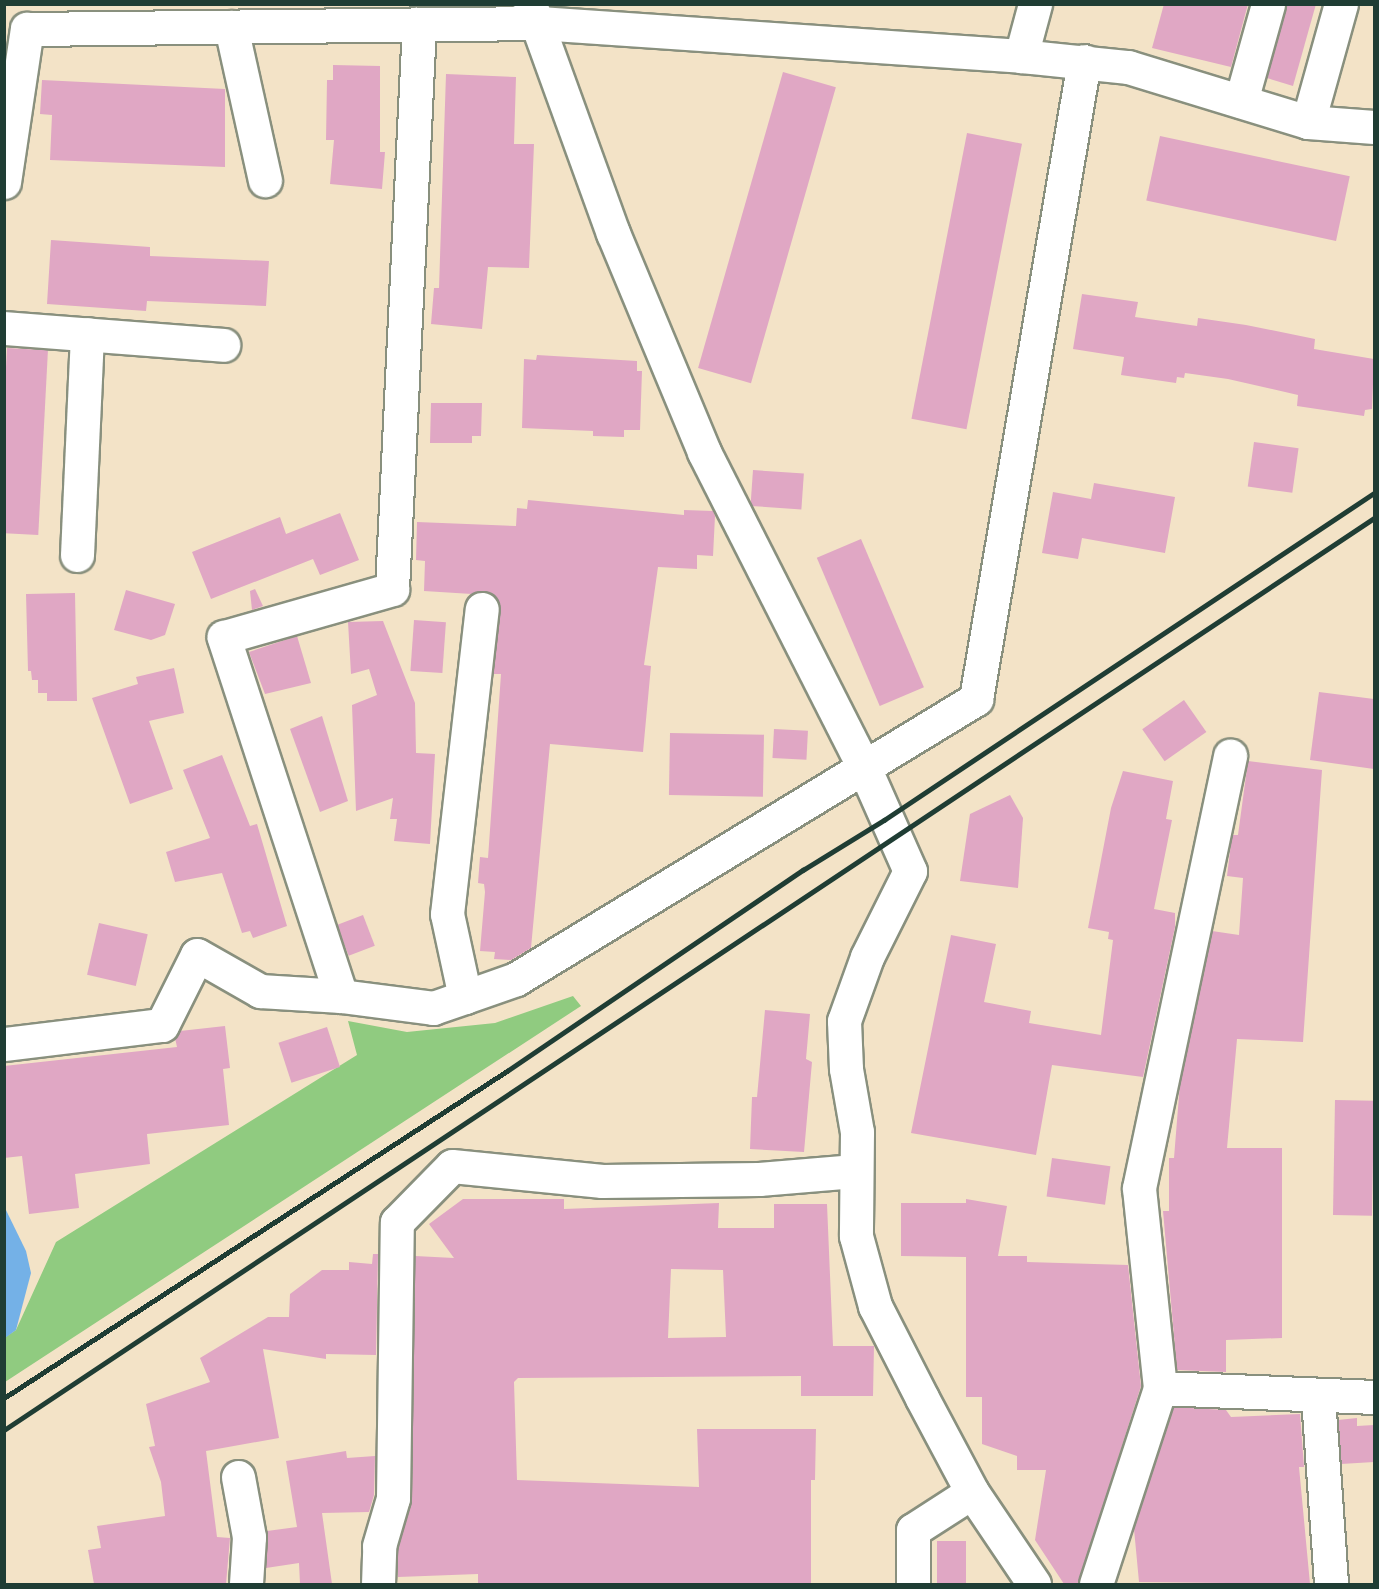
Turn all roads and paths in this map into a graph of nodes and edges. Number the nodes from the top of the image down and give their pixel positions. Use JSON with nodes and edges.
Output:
{"nodes":[{"id":1,"x":1035,"y":4,"type":"edge"},
{"id":2,"x":1268,"y":4,"type":"edge"},
{"id":3,"x":1341,"y":4,"type":"edge"},
{"id":4,"x":534,"y":14,"type":"edge"},
{"id":5,"x":632,"y":17,"type":"edge"},
{"id":6,"x":419,"y":24,"type":"junction"},
{"id":7,"x":231,"y":27,"type":"junction"},
{"id":8,"x":1021,"y":56,"type":"junction"},
{"id":9,"x":1084,"y":61,"type":"junction"},
{"id":10,"x":1240,"y":101,"type":"junction"},
{"id":11,"x":1308,"y":122,"type":"junction"},
{"id":12,"x":1374,"y":127,"type":"edge"},
{"id":13,"x":265,"y":180,"type":"dead end"},
{"id":14,"x":4,"y":182,"type":"edge"},
{"id":15,"x":4,"y":328,"type":"edge"},
{"id":16,"x":87,"y":334,"type":"junction"},
{"id":17,"x":223,"y":345,"type":"dead end"},
{"id":18,"x":77,"y":555,"type":"dead end"},
{"id":19,"x":482,"y":609,"type":"dead end"},
{"id":20,"x":1230,"y":755,"type":"dead end"},
{"id":21,"x":862,"y":765,"type":"junction"},
{"id":22,"x":341,"y":996,"type":"junction"},
{"id":23,"x":465,"y":997,"type":"junction"},
{"id":24,"x":4,"y":1044,"type":"edge"},
{"id":25,"x":855,"y":1171,"type":"junction"},
{"id":26,"x":1160,"y":1388,"type":"junction"},
{"id":27,"x":1318,"y":1397,"type":"junction"},
{"id":28,"x":1374,"y":1397,"type":"edge"},
{"id":29,"x":238,"y":1477,"type":"dead end"},
{"id":30,"x":972,"y":1492,"type":"junction"},
{"id":31,"x":246,"y":1584,"type":"edge"},
{"id":32,"x":378,"y":1584,"type":"edge"},
{"id":33,"x":913,"y":1584,"type":"edge"},
{"id":34,"x":1034,"y":1584,"type":"edge"},
{"id":35,"x":1096,"y":1584,"type":"edge"},
{"id":36,"x":1331,"y":1584,"type":"edge"}],
"edges":[{"from":1,"to":8,"type":"street"},
{"from":2,"to":10,"type":"street"},
{"from":3,"to":11,"type":"street"},
{"from":4,"to":5,"type":"street"},
{"from":4,"to":6,"type":"street"},
{"from":4,"to":21,"type":"street"},
{"from":5,"to":8,"type":"street"},
{"from":6,"to":7,"type":"street"},
{"from":6,"to":22,"type":"street"},
{"from":7,"to":13,"type":"street"},
{"from":7,"to":14,"type":"street"},
{"from":8,"to":9,"type":"street"},
{"from":9,"to":10,"type":"street"},
{"from":9,"to":21,"type":"street"},
{"from":10,"to":11,"type":"street"},
{"from":11,"to":12,"type":"street"},
{"from":15,"to":16,"type":"street"},
{"from":16,"to":17,"type":"street"},
{"from":16,"to":18,"type":"street"},
{"from":19,"to":23,"type":"street"},
{"from":20,"to":26,"type":"street"},
{"from":21,"to":23,"type":"street"},
{"from":21,"to":25,"type":"street"},
{"from":22,"to":23,"type":"street"},
{"from":22,"to":24,"type":"street"},
{"from":25,"to":30,"type":"street"},
{"from":25,"to":32,"type":"street"},
{"from":26,"to":27,"type":"street"},
{"from":26,"to":35,"type":"street"},
{"from":27,"to":28,"type":"street"},
{"from":27,"to":36,"type":"street"},
{"from":29,"to":31,"type":"street"},
{"from":30,"to":33,"type":"street"},
{"from":30,"to":34,"type":"street"}]}
